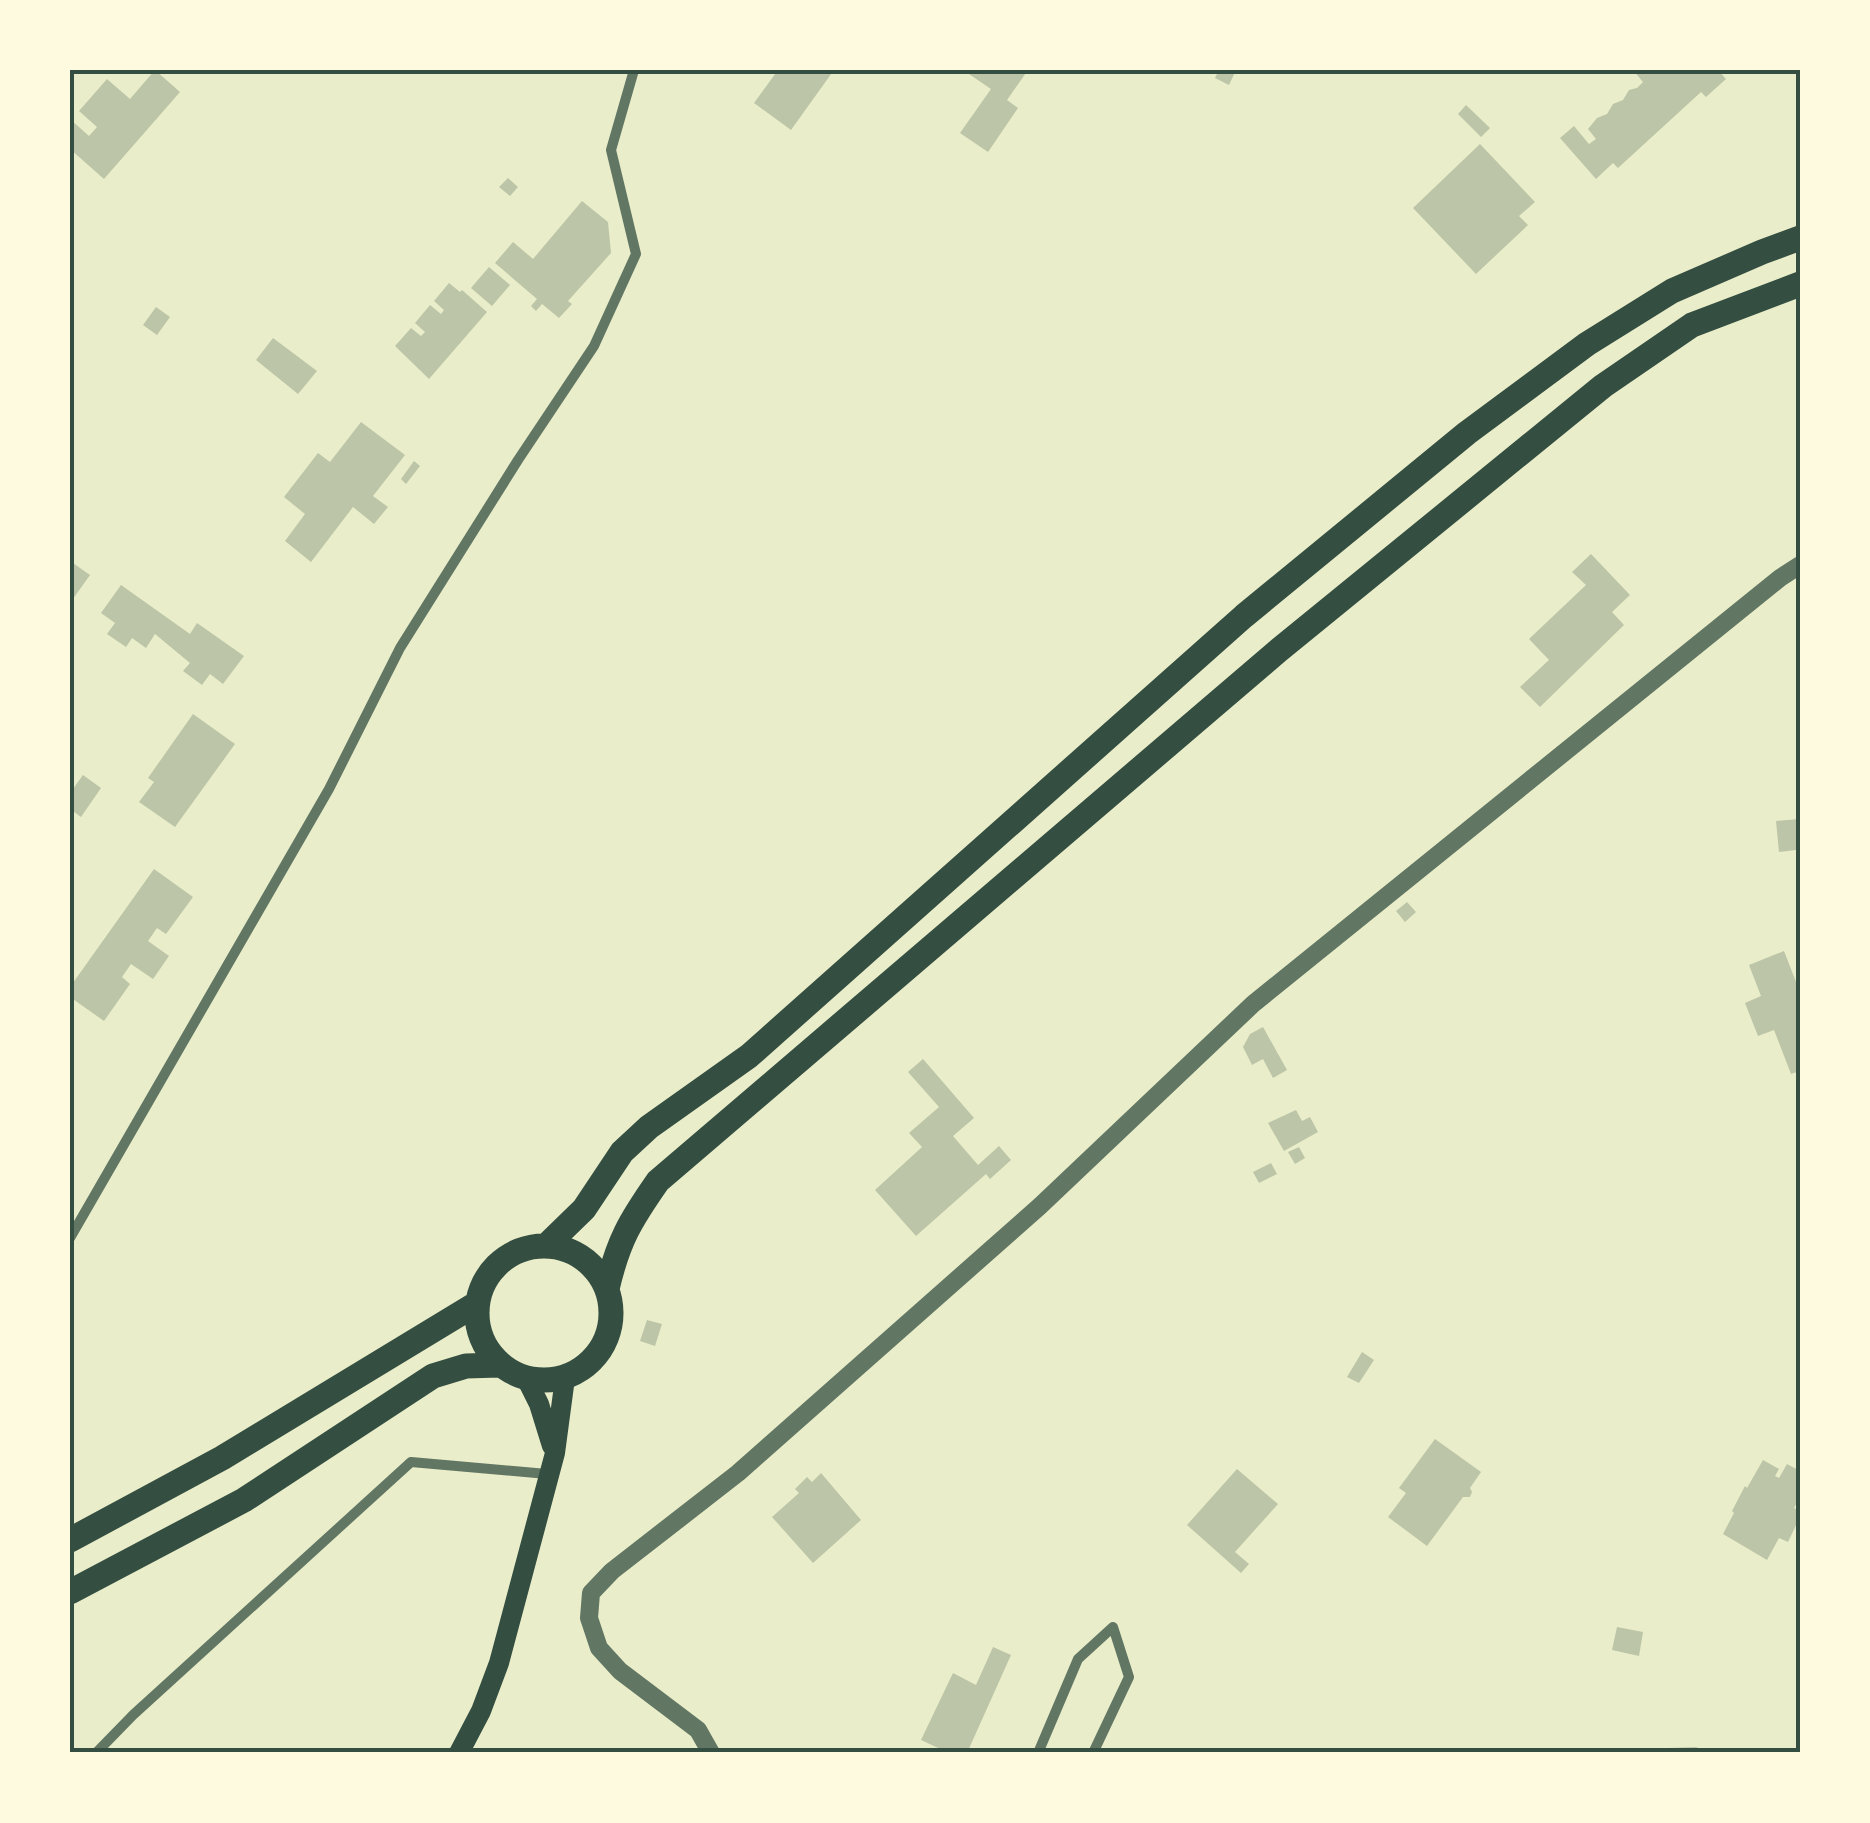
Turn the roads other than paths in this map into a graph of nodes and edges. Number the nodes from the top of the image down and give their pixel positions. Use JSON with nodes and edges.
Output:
{"nodes":[{"id":1,"x":634,"y":70,"type":"edge"},
{"id":2,"x":1800,"y":238,"type":"edge"},
{"id":3,"x":1800,"y":284,"type":"edge"},
{"id":4,"x":1800,"y":565,"type":"edge"},
{"id":5,"x":70,"y":1238,"type":"edge"},
{"id":6,"x":547,"y":1245,"type":"junction"},
{"id":7,"x":607,"y":1289,"type":"junction"},
{"id":8,"x":476,"y":1304,"type":"junction"},
{"id":9,"x":499,"y":1365,"type":"junction"},
{"id":10,"x":565,"y":1378,"type":"junction"},
{"id":11,"x":527,"y":1380,"type":"junction"},
{"id":12,"x":554,"y":1452,"type":"junction"},
{"id":13,"x":548,"y":1474,"type":"junction"},
{"id":14,"x":70,"y":1540,"type":"edge"},
{"id":15,"x":70,"y":1592,"type":"edge"},
{"id":16,"x":96,"y":1753,"type":"edge"},
{"id":17,"x":459,"y":1753,"type":"edge"},
{"id":18,"x":711,"y":1753,"type":"edge"},
{"id":19,"x":1038,"y":1753,"type":"edge"},
{"id":20,"x":1093,"y":1753,"type":"edge"}],
"edges":[{"from":1,"to":5,"type":"street"},
{"from":2,"to":6,"type":"main road"},
{"from":3,"to":7,"type":"main road"},
{"from":4,"to":18,"type":"street"},
{"from":6,"to":7,"type":"main road"},
{"from":6,"to":8,"type":"main road"},
{"from":7,"to":10,"type":"main road"},
{"from":8,"to":9,"type":"main road"},
{"from":8,"to":14,"type":"main road"},
{"from":9,"to":11,"type":"main road"},
{"from":9,"to":15,"type":"main road"},
{"from":10,"to":11,"type":"main road"},
{"from":10,"to":12,"type":"main road"},
{"from":11,"to":12,"type":"main road"},
{"from":12,"to":13,"type":"main road"},
{"from":13,"to":16,"type":"street"},
{"from":13,"to":17,"type":"main road"},
{"from":19,"to":20,"type":"street"}]}
